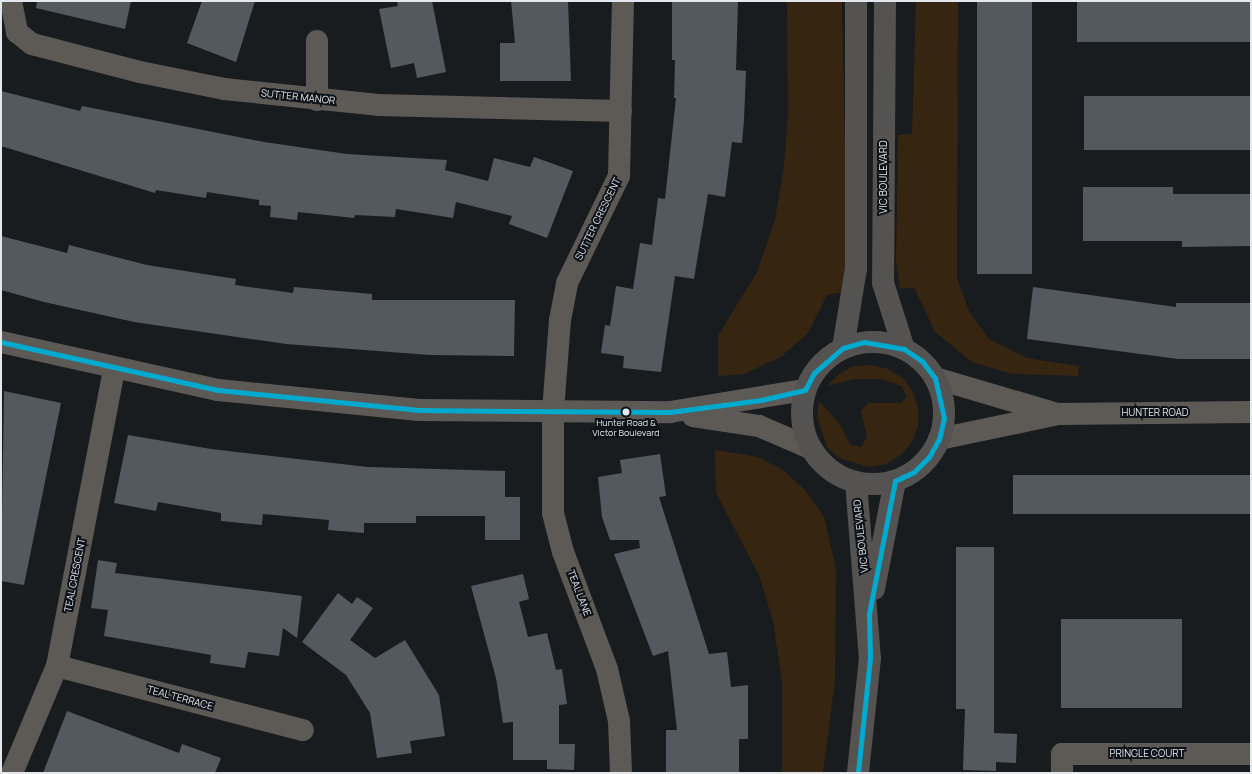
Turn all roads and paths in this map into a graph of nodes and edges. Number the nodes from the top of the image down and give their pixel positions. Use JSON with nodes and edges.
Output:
{"nodes":[{"id":1,"x":11,"y":1,"type":"edge"},
{"id":2,"x":623,"y":1,"type":"edge"},
{"id":3,"x":856,"y":1,"type":"edge"},
{"id":4,"x":885,"y":1,"type":"edge"},
{"id":5,"x":317,"y":41,"type":"dead end"},
{"id":6,"x":317,"y":100,"type":"junction"},
{"id":7,"x":620,"y":111,"type":"junction"},
{"id":8,"x":1,"y":342,"type":"edge"},
{"id":9,"x":844,"y":348,"type":"junction"},
{"id":10,"x":904,"y":349,"type":"junction"},
{"id":11,"x":114,"y":370,"type":"junction"},
{"id":12,"x":935,"y":378,"type":"junction"},
{"id":13,"x":805,"y":390,"type":"junction"},
{"id":14,"x":553,"y":411,"type":"junction"},
{"id":15,"x":670,"y":412,"type":"junction"},
{"id":16,"x":1251,"y":412,"type":"edge"},
{"id":17,"x":1059,"y":414,"type":"junction"},
{"id":18,"x":939,"y":439,"type":"junction"},
{"id":19,"x":810,"y":448,"type":"junction"},
{"id":20,"x":895,"y":481,"type":"junction"},
{"id":21,"x":856,"y":482,"type":"junction"},
{"id":22,"x":869,"y":614,"type":"junction"},
{"id":23,"x":57,"y":666,"type":"junction"},
{"id":24,"x":303,"y":730,"type":"dead end"},
{"id":25,"x":1251,"y":754,"type":"edge"},
{"id":26,"x":12,"y":773,"type":"edge"},
{"id":27,"x":621,"y":773,"type":"edge"},
{"id":28,"x":858,"y":773,"type":"edge"},
{"id":29,"x":1062,"y":773,"type":"edge"}],
"edges":[{"from":1,"to":6,"type":"street","name":"SUTTER MANOR"},
{"from":2,"to":7,"type":"street","name":"SUTTER CRESCENT"},
{"from":3,"to":9,"type":"street"},
{"from":4,"to":10,"type":"street","name":"VIC BOULEVARD"},
{"from":5,"to":6,"type":"street"},
{"from":6,"to":7,"type":"street","name":"SUTTER MANOR"},
{"from":7,"to":14,"type":"street","name":"SUTTER CRESCENT"},
{"from":8,"to":11,"type":"street"},
{"from":9,"to":10,"type":"street"},
{"from":9,"to":13,"type":"street"},
{"from":10,"to":12,"type":"street"},
{"from":11,"to":14,"type":"street"},
{"from":11,"to":23,"type":"street","name":"TEAL CRESCENT"},
{"from":12,"to":17,"type":"street","name":"HUNTER ROAD"},
{"from":12,"to":18,"type":"street"},
{"from":13,"to":15,"type":"street"},
{"from":13,"to":19,"type":"street"},
{"from":14,"to":15,"type":"street"},
{"from":14,"to":27,"type":"street","name":"TEAL LANE"},
{"from":15,"to":19,"type":"street"},
{"from":16,"to":17,"type":"street","name":"HUNTER ROAD"},
{"from":17,"to":18,"type":"street","name":"HUNTER ROAD"},
{"from":18,"to":20,"type":"street"},
{"from":19,"to":21,"type":"street"},
{"from":20,"to":21,"type":"street"},
{"from":20,"to":22,"type":"street","name":"VIC BOULEVARD"},
{"from":21,"to":22,"type":"street","name":"VIC BOULEVARD"},
{"from":22,"to":28,"type":"street","name":"VIC BOULEVARD"},
{"from":23,"to":24,"type":"street","name":"TEAL TERRACE"},
{"from":23,"to":26,"type":"street","name":"TEAL CRESCENT"},
{"from":25,"to":29,"type":"street","name":"PRINGLE COURT"}]}
